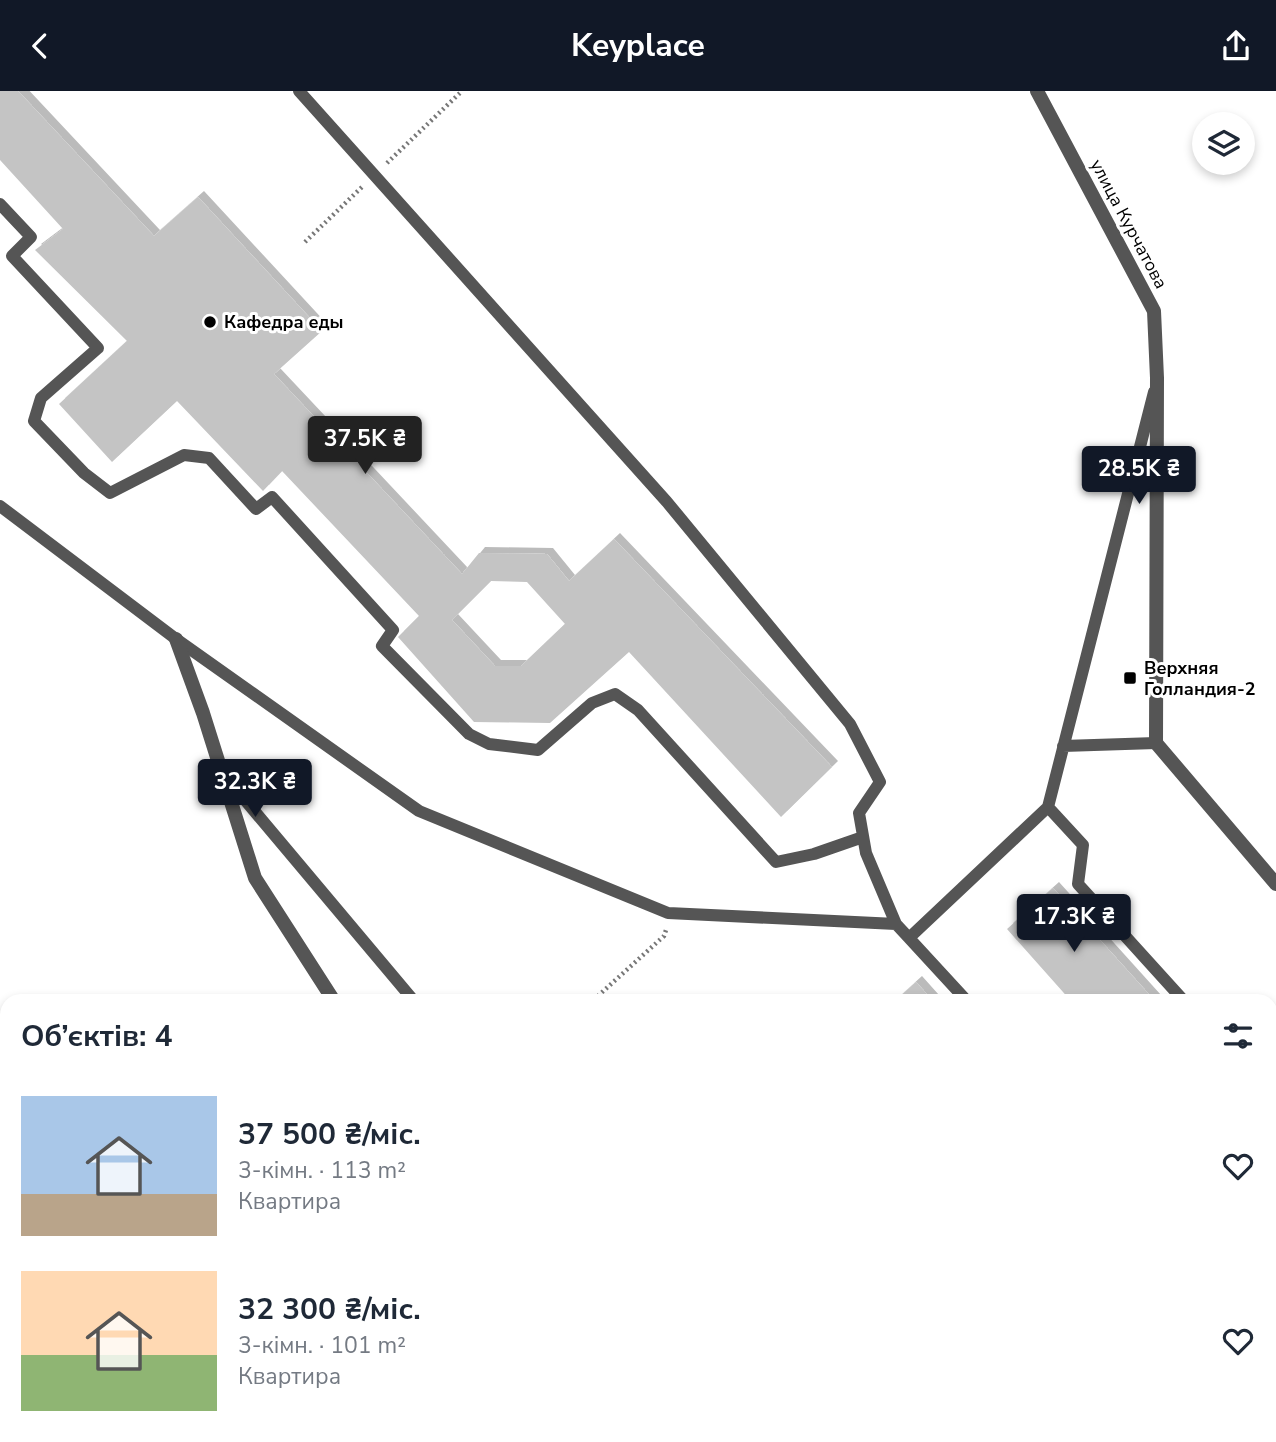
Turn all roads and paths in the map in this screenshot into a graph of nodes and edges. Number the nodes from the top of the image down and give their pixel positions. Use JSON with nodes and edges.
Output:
{"nodes":[{"id":1,"x":299,"y":91,"type":"edge"},
{"id":2,"x":1037,"y":91,"type":"edge"},
{"id":3,"x":0,"y":204,"type":"edge"},
{"id":4,"x":1157,"y":378,"type":"junction"},
{"id":5,"x":0,"y":506,"type":"edge"},
{"id":6,"x":176,"y":639,"type":"junction"},
{"id":7,"x":1156,"y":743,"type":"junction"},
{"id":8,"x":1063,"y":746,"type":"junction"},
{"id":9,"x":222,"y":772,"type":"junction"},
{"id":10,"x":1048,"y":807,"type":"junction"},
{"id":11,"x":863,"y":837,"type":"junction"},
{"id":12,"x":1276,"y":884,"type":"edge"},
{"id":13,"x":675,"y":913,"type":"junction"},
{"id":14,"x":896,"y":925,"type":"junction"},
{"id":15,"x":909,"y":938,"type":"junction"},
{"id":16,"x":330,"y":994,"type":"edge"},
{"id":17,"x":408,"y":994,"type":"edge"},
{"id":18,"x":600,"y":994,"type":"edge"},
{"id":19,"x":961,"y":994,"type":"edge"},
{"id":20,"x":1178,"y":994,"type":"edge"}],
"edges":[{"from":1,"to":11,"type":"lane"},
{"from":2,"to":4,"type":"street","name":"улица Курчатова"},
{"from":3,"to":11,"type":"lane"},
{"from":4,"to":7,"type":"street","name":"улица Курчатова"},
{"from":4,"to":8,"type":"lane"},
{"from":5,"to":6,"type":"lane"},
{"from":6,"to":9,"type":"street"},
{"from":6,"to":13,"type":"lane"},
{"from":7,"to":8,"type":"lane"},
{"from":7,"to":12,"type":"street"},
{"from":8,"to":10,"type":"lane"},
{"from":9,"to":16,"type":"street"},
{"from":9,"to":17,"type":"lane"},
{"from":10,"to":15,"type":"lane"},
{"from":10,"to":20,"type":"lane"},
{"from":11,"to":14,"type":"lane"},
{"from":13,"to":14,"type":"lane"},
{"from":13,"to":18,"type":"path"},
{"from":14,"to":15,"type":"lane"},
{"from":15,"to":19,"type":"lane"}]}
